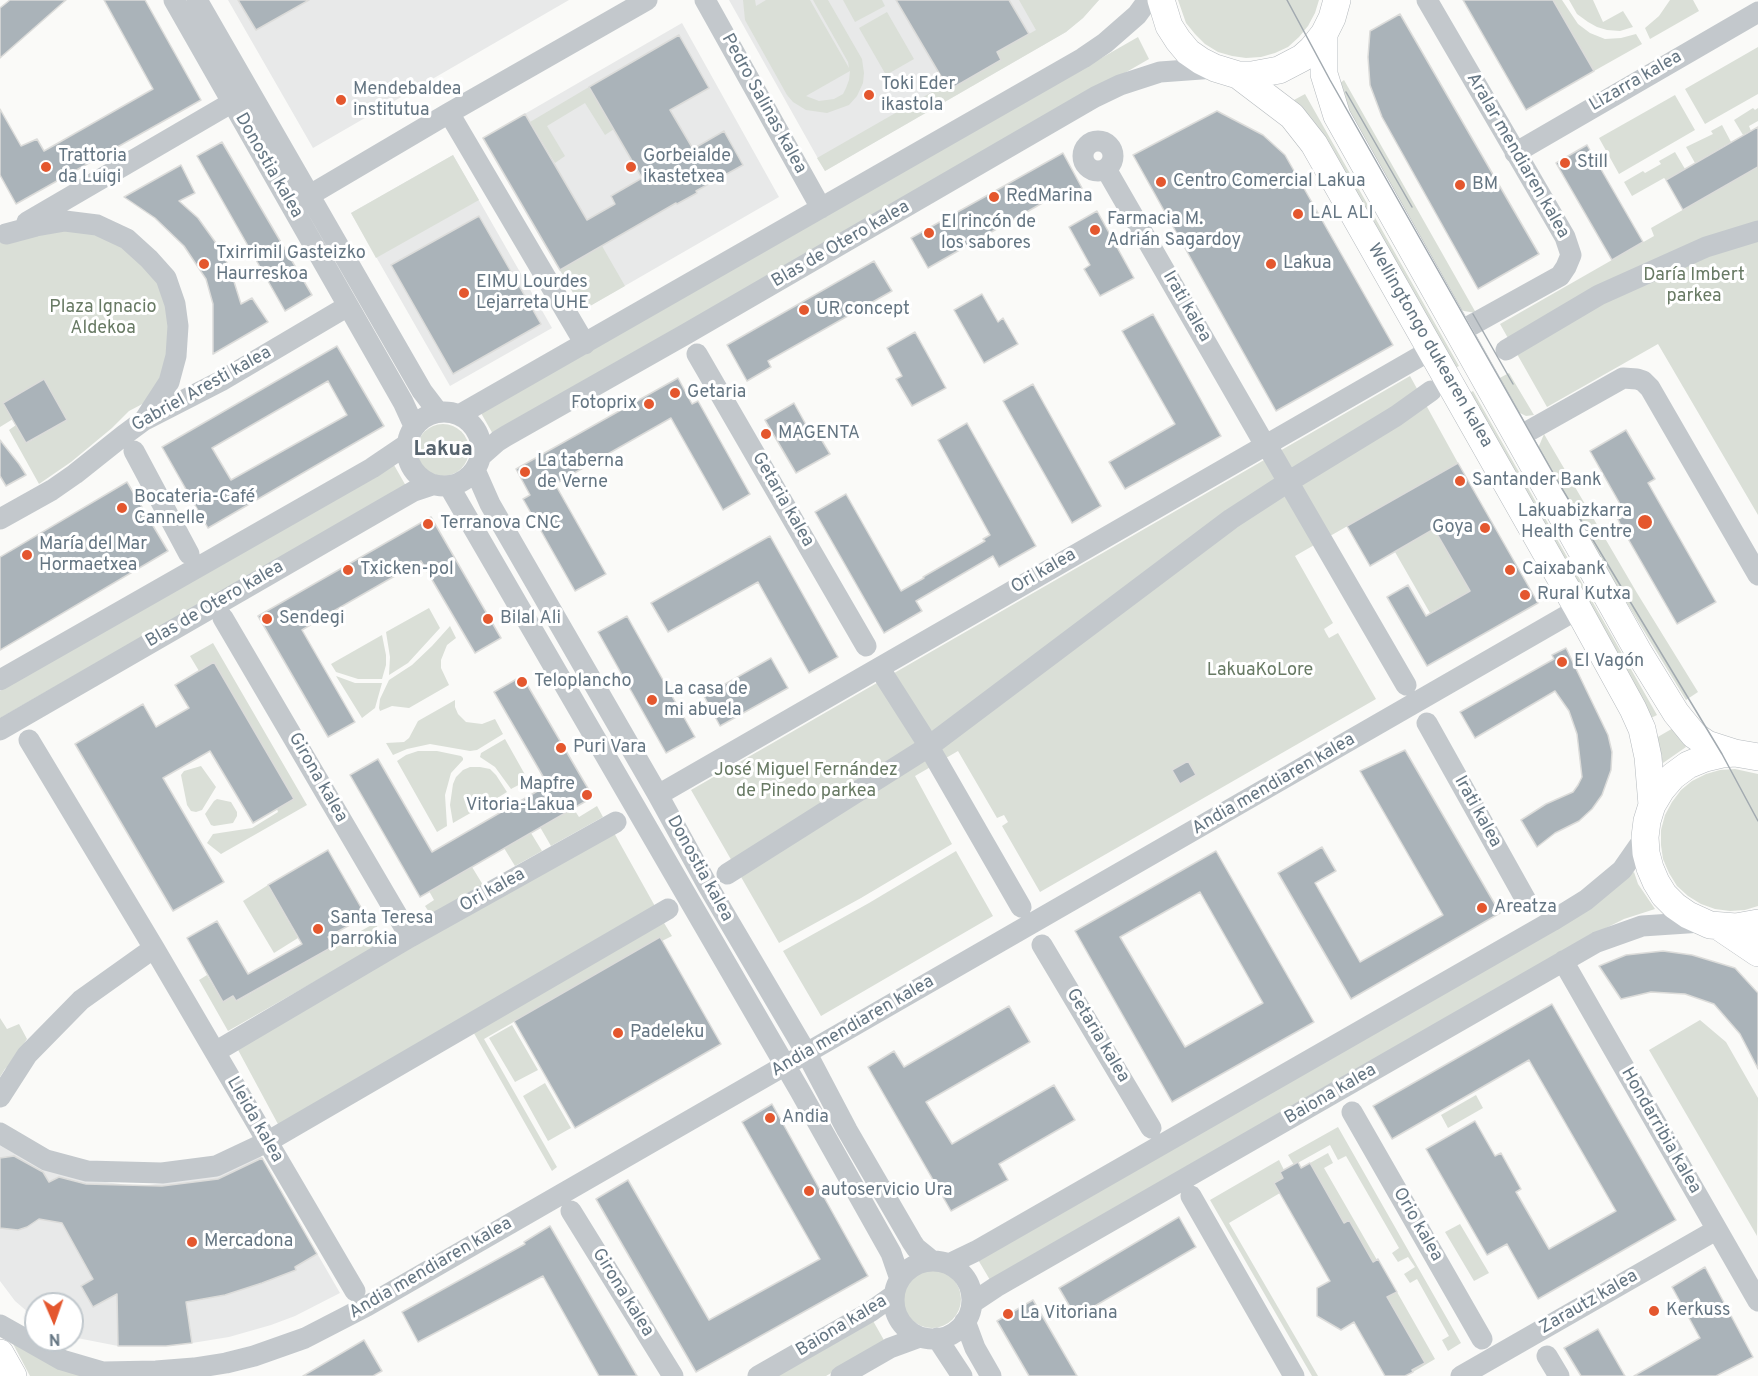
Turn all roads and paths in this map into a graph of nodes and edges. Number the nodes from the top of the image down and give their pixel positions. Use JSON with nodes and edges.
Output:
{"nodes":[{"id":1,"x":174,"y":0,"type":"edge"},
{"id":2,"x":197,"y":0,"type":"edge"},
{"id":3,"x":647,"y":0,"type":"edge"},
{"id":4,"x":705,"y":0,"type":"edge"},
{"id":5,"x":1148,"y":0,"type":"edge"},
{"id":6,"x":1161,"y":0,"type":"edge"},
{"id":7,"x":1337,"y":0,"type":"edge"},
{"id":8,"x":1427,"y":0,"type":"edge"},
{"id":9,"x":1758,"y":12,"type":"edge"},
{"id":10,"x":1324,"y":34,"type":"junction"},
{"id":11,"x":1227,"y":72,"type":"junction"},
{"id":12,"x":231,"y":103,"type":"junction"},
{"id":13,"x":449,"y":113,"type":"junction"},
{"id":14,"x":1515,"y":153,"type":"junction"},
{"id":15,"x":1106,"y":169,"type":"dead end"},
{"id":16,"x":310,"y":195,"type":"junction"},
{"id":17,"x":822,"y":208,"type":"junction"},
{"id":18,"x":1758,"y":231,"type":"edge"},
{"id":19,"x":2,"y":232,"type":"edge"},
{"id":20,"x":348,"y":306,"type":"junction"},
{"id":21,"x":1458,"y":332,"type":"junction"},
{"id":22,"x":585,"y":344,"type":"junction"},
{"id":23,"x":1431,"y":350,"type":"junction"},
{"id":24,"x":1506,"y":350,"type":"dead end"},
{"id":25,"x":697,"y":354,"type":"dead end"},
{"id":26,"x":1431,"y":391,"type":"dead end"},
{"id":27,"x":438,"y":412,"type":"junction"},
{"id":28,"x":459,"y":415,"type":"junction"},
{"id":29,"x":143,"y":421,"type":"junction"},
{"id":30,"x":410,"y":436,"type":"junction"},
{"id":31,"x":1518,"y":437,"type":"junction"},
{"id":32,"x":1268,"y":449,"type":"junction"},
{"id":33,"x":134,"y":451,"type":"dead end"},
{"id":34,"x":478,"y":463,"type":"junction"},
{"id":35,"x":1288,"y":482,"type":"junction"},
{"id":36,"x":441,"y":486,"type":"junction"},
{"id":37,"x":0,"y":519,"type":"edge"},
{"id":38,"x":189,"y":554,"type":"dead end"},
{"id":39,"x":1758,"y":575,"type":"edge"},
{"id":40,"x":1578,"y":609,"type":"junction"},
{"id":41,"x":223,"y":618,"type":"dead end"},
{"id":42,"x":866,"y":645,"type":"dead end"},
{"id":43,"x":885,"y":676,"type":"dead end"},
{"id":44,"x":0,"y":681,"type":"edge"},
{"id":45,"x":1406,"y":685,"type":"dead end"},
{"id":46,"x":1427,"y":723,"type":"dead end"},
{"id":47,"x":0,"y":730,"type":"edge"},
{"id":48,"x":29,"y":740,"type":"dead end"},
{"id":49,"x":928,"y":747,"type":"junction"},
{"id":50,"x":1747,"y":755,"type":"edge"},
{"id":51,"x":658,"y":795,"type":"junction"},
{"id":52,"x":1652,"y":805,"type":"junction"},
{"id":53,"x":616,"y":822,"type":"dead end"},
{"id":54,"x":1645,"y":837,"type":"junction"},
{"id":55,"x":727,"y":874,"type":"dead end"},
{"id":56,"x":1527,"y":902,"type":"dead end"},
{"id":57,"x":1021,"y":907,"type":"dead end"},
{"id":58,"x":668,"y":909,"type":"dead end"},
{"id":59,"x":1758,"y":923,"type":"edge"},
{"id":60,"x":1710,"y":924,"type":"junction"},
{"id":61,"x":410,"y":937,"type":"junction"},
{"id":62,"x":1042,"y":945,"type":"dead end"},
{"id":63,"x":154,"y":948,"type":"junction"},
{"id":64,"x":1758,"y":953,"type":"edge"},
{"id":65,"x":1563,"y":961,"type":"junction"},
{"id":66,"x":215,"y":1052,"type":"junction"},
{"id":67,"x":807,"y":1054,"type":"junction"},
{"id":68,"x":785,"y":1065,"type":"junction"},
{"id":69,"x":0,"y":1097,"type":"edge"},
{"id":70,"x":1352,"y":1112,"type":"dead end"},
{"id":71,"x":1151,"y":1128,"type":"dead end"},
{"id":72,"x":0,"y":1133,"type":"edge"},
{"id":73,"x":267,"y":1143,"type":"junction"},
{"id":74,"x":1191,"y":1196,"type":"dead end"},
{"id":75,"x":571,"y":1211,"type":"dead end"},
{"id":76,"x":1716,"y":1230,"type":"junction"},
{"id":77,"x":940,"y":1263,"type":"junction"},
{"id":78,"x":897,"y":1287,"type":"junction"},
{"id":79,"x":355,"y":1291,"type":"dead end"},
{"id":80,"x":1758,"y":1301,"type":"edge"},
{"id":81,"x":969,"y":1312,"type":"junction"},
{"id":82,"x":0,"y":1325,"type":"edge"},
{"id":83,"x":929,"y":1338,"type":"junction"},
{"id":84,"x":1482,"y":1339,"type":"dead end"},
{"id":85,"x":0,"y":1353,"type":"edge"},
{"id":86,"x":1547,"y":1356,"type":"dead end"},
{"id":87,"x":98,"y":1374,"type":"edge"},
{"id":88,"x":13,"y":1376,"type":"edge"},
{"id":89,"x":673,"y":1376,"type":"edge"},
{"id":90,"x":758,"y":1376,"type":"edge"},
{"id":91,"x":841,"y":1376,"type":"edge"},
{"id":92,"x":962,"y":1376,"type":"edge"},
{"id":93,"x":991,"y":1376,"type":"edge"},
{"id":94,"x":1294,"y":1376,"type":"edge"},
{"id":95,"x":1461,"y":1376,"type":"edge"},
{"id":96,"x":1559,"y":1376,"type":"edge"}],
"edges":[{"from":1,"to":12,"type":"street","name":"Donostia kalea"},
{"from":2,"to":16,"type":"street","name":"Donostia kalea"},
{"from":3,"to":13,"type":"street"},
{"from":4,"to":17,"type":"street","name":"Pedro Salinas kalea"},
{"from":5,"to":17,"type":"street"},
{"from":6,"to":11,"type":"main road","name":"Wellingtongo dukearen kalea"},
{"from":7,"to":10,"type":"main road"},
{"from":8,"to":14,"type":"street","name":"Aralar mendiaren kalea"},
{"from":9,"to":14,"type":"street","name":"Lizarra kalea"},
{"from":10,"to":11,"type":"main road"},
{"from":10,"to":21,"type":"main road","name":"Wellingtongo dukearen kalea"},
{"from":11,"to":23,"type":"main road","name":"Wellingtongo dukearen kalea"},
{"from":11,"to":34,"type":"street","name":"Blas de Otero kalea"},
{"from":12,"to":19,"type":"street"},
{"from":12,"to":20,"type":"street","name":"Donostia kalea"},
{"from":13,"to":16,"type":"street"},
{"from":13,"to":22,"type":"street"},
{"from":14,"to":21,"type":"street","name":"Aralar mendiaren kalea"},
{"from":15,"to":32,"type":"street","name":"Irati kalea"},
{"from":16,"to":27,"type":"street","name":"Donostia kalea"},
{"from":17,"to":22,"type":"street"},
{"from":18,"to":24,"type":"street"},
{"from":19,"to":29,"type":"street"},
{"from":20,"to":29,"type":"street","name":"Gabriel Aresti kalea"},
{"from":20,"to":30,"type":"street","name":"Donostia kalea"},
{"from":21,"to":31,"type":"main road","name":"Wellingtongo dukearen kalea"},
{"from":22,"to":28,"type":"street"},
{"from":23,"to":32,"type":"street","name":"Ori kalea"},
{"from":23,"to":40,"type":"main road","name":"Wellingtongo dukearen kalea"},
{"from":25,"to":42,"type":"street","name":"Getaria kalea"},
{"from":26,"to":35,"type":"street"},
{"from":27,"to":28,"type":"street"},
{"from":27,"to":30,"type":"street"},
{"from":28,"to":34,"type":"street"},
{"from":29,"to":37,"type":"street","name":"Gabriel Aresti kalea"},
{"from":30,"to":36,"type":"street"},
{"from":30,"to":44,"type":"street"},
{"from":31,"to":39,"type":"street"},
{"from":31,"to":50,"type":"main road","name":"Wellingtongo dukearen kalea"},
{"from":32,"to":35,"type":"street","name":"Irati kalea"},
{"from":32,"to":51,"type":"street","name":"Ori kalea"},
{"from":33,"to":38,"type":"street"},
{"from":34,"to":36,"type":"street"},
{"from":34,"to":51,"type":"street","name":"Donostia kalea"},
{"from":35,"to":45,"type":"street","name":"Irati kalea"},
{"from":35,"to":49,"type":"street"},
{"from":36,"to":47,"type":"street","name":"Blas de Otero kalea"},
{"from":36,"to":68,"type":"street","name":"Donostia kalea"},
{"from":40,"to":52,"type":"main road","name":"Wellingtongo dukearen kalea"},
{"from":40,"to":67,"type":"street","name":"Andia mendiaren kalea"},
{"from":41,"to":61,"type":"street","name":"Girona kalea"},
{"from":43,"to":49,"type":"street"},
{"from":46,"to":56,"type":"street","name":"Irati kalea"},
{"from":48,"to":63,"type":"street","name":"Lleida kalea"},
{"from":49,"to":55,"type":"street"},
{"from":49,"to":57,"type":"street"},
{"from":50,"to":52,"type":"main road"},
{"from":51,"to":67,"type":"street","name":"Donostia kalea"},
{"from":52,"to":54,"type":"main road"},
{"from":53,"to":61,"type":"street","name":"Ori kalea"},
{"from":54,"to":60,"type":"main road"},
{"from":54,"to":77,"type":"street"},
{"from":58,"to":73,"type":"street"},
{"from":59,"to":60,"type":"main road"},
{"from":60,"to":64,"type":"main road"},
{"from":60,"to":65,"type":"street","name":"Baiona kalea"},
{"from":61,"to":66,"type":"street","name":"Ori kalea"},
{"from":62,"to":71,"type":"street","name":"Getaria kalea"},
{"from":63,"to":66,"type":"street","name":"Lleida kalea"},
{"from":63,"to":69,"type":"street"},
{"from":65,"to":76,"type":"street","name":"Hondarribia kalea"},
{"from":65,"to":81,"type":"street","name":"Baiona kalea"},
{"from":66,"to":73,"type":"street","name":"Lleida kalea"},
{"from":67,"to":68,"type":"street","name":"Andia mendiaren kalea"},
{"from":67,"to":77,"type":"street","name":"Donostia kalea"},
{"from":68,"to":78,"type":"street","name":"Donostia kalea"},
{"from":68,"to":87,"type":"street","name":"Andia mendiaren kalea"},
{"from":70,"to":84,"type":"street","name":"Orio kalea"},
{"from":72,"to":73,"type":"street"},
{"from":73,"to":79,"type":"street","name":"Lleida kalea"},
{"from":74,"to":94,"type":"street"},
{"from":75,"to":89,"type":"street","name":"Girona kalea"},
{"from":76,"to":80,"type":"street","name":"Hondarribia kalea"},
{"from":76,"to":95,"type":"street","name":"Zarautz kalea"},
{"from":77,"to":78,"type":"street"},
{"from":77,"to":81,"type":"street"},
{"from":78,"to":83,"type":"street"},
{"from":78,"to":90,"type":"street","name":"Baiona kalea"},
{"from":81,"to":83,"type":"street"},
{"from":81,"to":93,"type":"street"},
{"from":82,"to":87,"type":"street","name":"Andia mendiaren kalea"},
{"from":83,"to":91,"type":"street"},
{"from":83,"to":92,"type":"street"},
{"from":85,"to":88,"type":"main road"},
{"from":86,"to":96,"type":"street"}]}
